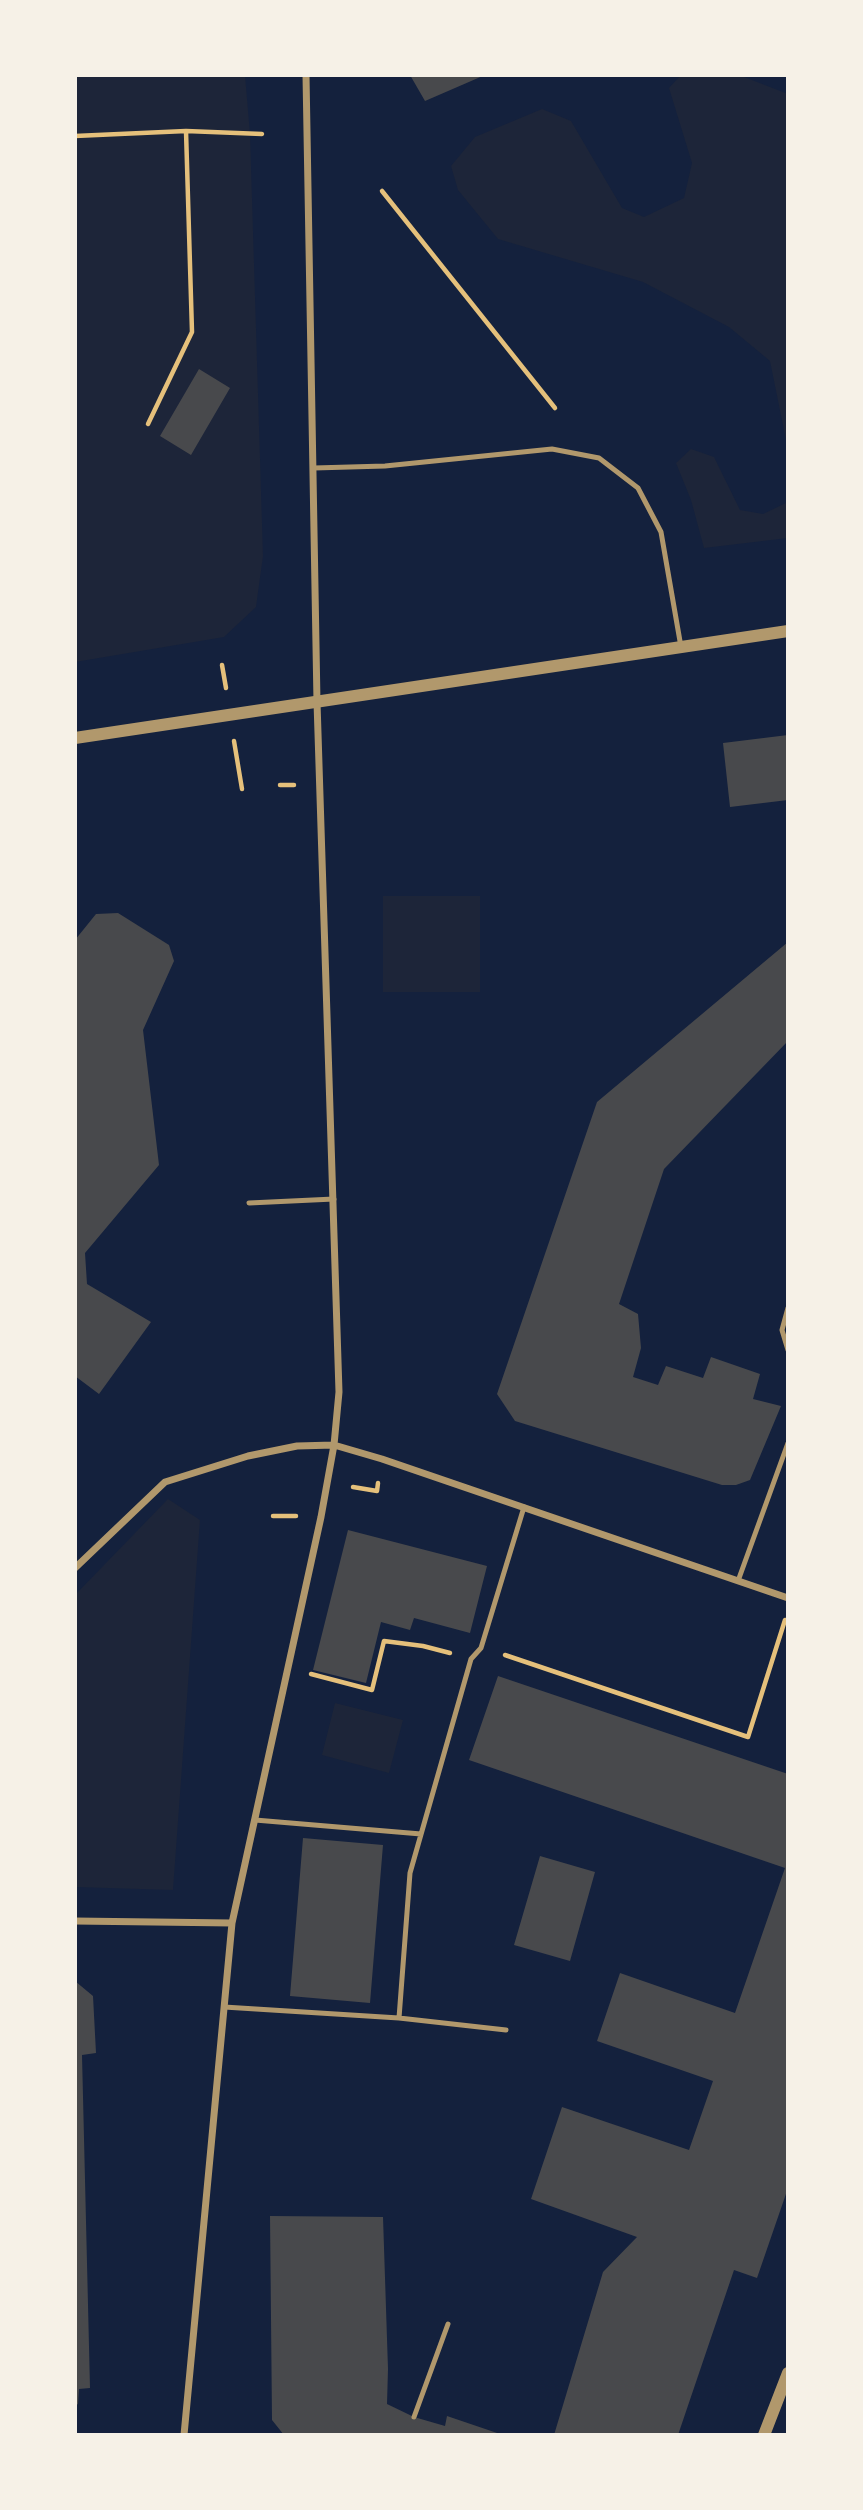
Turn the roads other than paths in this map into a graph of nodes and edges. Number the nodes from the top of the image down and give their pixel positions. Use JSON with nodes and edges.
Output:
{"nodes":[{"id":1,"x":306,"y":75,"type":"edge"},
{"id":2,"x":314,"y":468,"type":"junction"},
{"id":3,"x":788,"y":631,"type":"edge"},
{"id":4,"x":681,"y":647,"type":"junction"},
{"id":5,"x":317,"y":702,"type":"junction"},
{"id":6,"x":75,"y":738,"type":"edge"},
{"id":7,"x":334,"y":1199,"type":"junction"},
{"id":8,"x":249,"y":1203,"type":"dead end"},
{"id":9,"x":788,"y":1308,"type":"edge"},
{"id":10,"x":788,"y":1350,"type":"edge"},
{"id":11,"x":788,"y":1443,"type":"edge"},
{"id":12,"x":334,"y":1445,"type":"junction"},
{"id":13,"x":524,"y":1507,"type":"junction"},
{"id":14,"x":75,"y":1568,"type":"edge"},
{"id":15,"x":738,"y":1581,"type":"junction"},
{"id":16,"x":788,"y":1598,"type":"edge"},
{"id":17,"x":255,"y":1820,"type":"junction"},
{"id":18,"x":421,"y":1834,"type":"junction"},
{"id":19,"x":75,"y":1921,"type":"edge"},
{"id":20,"x":232,"y":1923,"type":"junction"},
{"id":21,"x":224,"y":2007,"type":"junction"},
{"id":22,"x":400,"y":2018,"type":"junction"},
{"id":23,"x":506,"y":2030,"type":"dead end"},
{"id":24,"x":447,"y":2324,"type":"dead end"},
{"id":25,"x":788,"y":2373,"type":"edge"},
{"id":26,"x":414,"y":2417,"type":"dead end"},
{"id":27,"x":184,"y":2435,"type":"edge"},
{"id":28,"x":764,"y":2435,"type":"edge"}],
"edges":[{"from":1,"to":2,"type":"street"},
{"from":2,"to":4,"type":"lane"},
{"from":2,"to":5,"type":"street"},
{"from":3,"to":4,"type":"street"},
{"from":4,"to":5,"type":"street"},
{"from":5,"to":6,"type":"street"},
{"from":5,"to":7,"type":"street"},
{"from":7,"to":8,"type":"lane"},
{"from":7,"to":12,"type":"street"},
{"from":9,"to":10,"type":"lane"},
{"from":11,"to":15,"type":"lane"},
{"from":12,"to":13,"type":"street"},
{"from":12,"to":14,"type":"street"},
{"from":12,"to":17,"type":"street"},
{"from":13,"to":15,"type":"street"},
{"from":13,"to":18,"type":"lane"},
{"from":15,"to":16,"type":"street"},
{"from":17,"to":18,"type":"lane"},
{"from":17,"to":20,"type":"street"},
{"from":18,"to":22,"type":"lane"},
{"from":19,"to":20,"type":"street"},
{"from":20,"to":21,"type":"street"},
{"from":21,"to":22,"type":"lane"},
{"from":21,"to":27,"type":"street"},
{"from":22,"to":23,"type":"lane"},
{"from":24,"to":26,"type":"lane"},
{"from":25,"to":28,"type":"street"}]}
